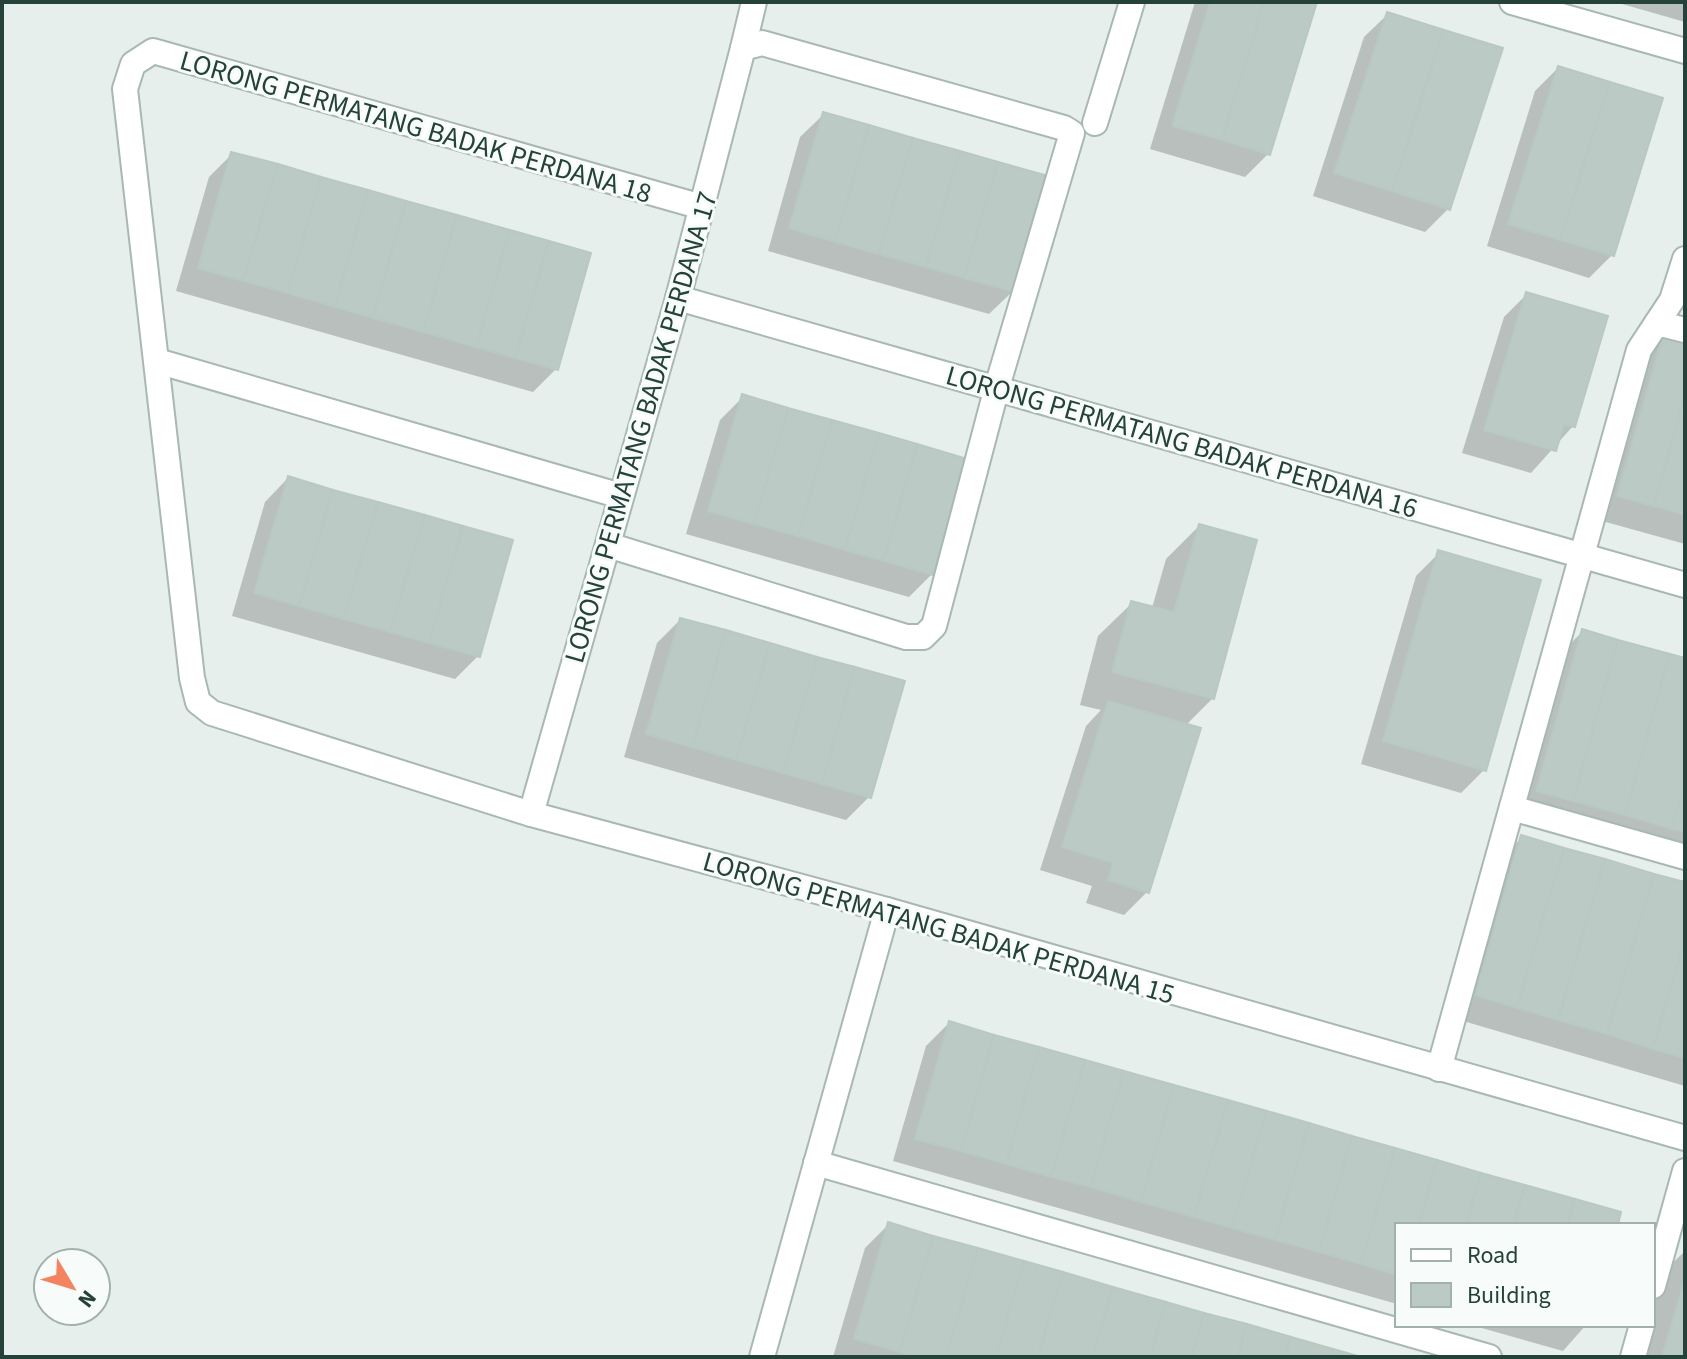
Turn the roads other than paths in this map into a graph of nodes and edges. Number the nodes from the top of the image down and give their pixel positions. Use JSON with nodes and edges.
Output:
{"nodes":[{"id":1,"x":754,"y":2,"type":"edge"},
{"id":2,"x":1132,"y":2,"type":"edge"},
{"id":3,"x":1512,"y":2,"type":"edge"},
{"id":4,"x":747,"y":45,"type":"junction"},
{"id":5,"x":1685,"y":51,"type":"edge"},
{"id":6,"x":1095,"y":123,"type":"dead end"},
{"id":7,"x":702,"y":207,"type":"junction"},
{"id":8,"x":1685,"y":259,"type":"edge"},
{"id":9,"x":678,"y":298,"type":"junction"},
{"id":10,"x":1657,"y":323,"type":"junction"},
{"id":11,"x":1685,"y":330,"type":"edge"},
{"id":12,"x":157,"y":361,"type":"junction"},
{"id":13,"x":997,"y":387,"type":"junction"},
{"id":14,"x":621,"y":496,"type":"junction"},
{"id":15,"x":608,"y":545,"type":"junction"},
{"id":16,"x":1583,"y":556,"type":"junction"},
{"id":17,"x":1685,"y":585,"type":"edge"},
{"id":18,"x":1512,"y":808,"type":"junction"},
{"id":19,"x":531,"y":814,"type":"junction"},
{"id":20,"x":1685,"y":857,"type":"edge"},
{"id":21,"x":887,"y":910,"type":"junction"},
{"id":22,"x":1439,"y":1069,"type":"junction"},
{"id":23,"x":1685,"y":1138,"type":"edge"},
{"id":24,"x":816,"y":1163,"type":"junction"},
{"id":25,"x":1685,"y":1171,"type":"edge"},
{"id":26,"x":1681,"y":1202,"type":"edge"},
{"id":27,"x":1655,"y":1280,"type":"edge"},
{"id":28,"x":1641,"y":1327,"type":"edge"},
{"id":29,"x":762,"y":1357,"type":"edge"},
{"id":30,"x":1489,"y":1357,"type":"edge"},
{"id":31,"x":1633,"y":1357,"type":"edge"}],
"edges":[{"from":1,"to":4,"type":"street","name":"LORONG PERMATANG BADAK PERDANA 17"},
{"from":2,"to":6,"type":"street"},
{"from":3,"to":5,"type":"street"},
{"from":4,"to":7,"type":"street","name":"LORONG PERMATANG BADAK PERDANA 17"},
{"from":4,"to":13,"type":"street"},
{"from":7,"to":9,"type":"street","name":"LORONG PERMATANG BADAK PERDANA 17"},
{"from":7,"to":12,"type":"street","name":"LORONG PERMATANG BADAK PERDANA 18"},
{"from":8,"to":10,"type":"street"},
{"from":9,"to":13,"type":"street","name":"LORONG PERMATANG BADAK PERDANA 16"},
{"from":9,"to":14,"type":"street","name":"LORONG PERMATANG BADAK PERDANA 17"},
{"from":10,"to":11,"type":"street"},
{"from":10,"to":16,"type":"street"},
{"from":12,"to":14,"type":"street"},
{"from":12,"to":19,"type":"street","name":"LORONG PERMATANG BADAK PERDANA 15"},
{"from":13,"to":15,"type":"street"},
{"from":13,"to":16,"type":"street","name":"LORONG PERMATANG BADAK PERDANA 16"},
{"from":14,"to":15,"type":"street","name":"LORONG PERMATANG BADAK PERDANA 17"},
{"from":15,"to":19,"type":"street","name":"LORONG PERMATANG BADAK PERDANA 17"},
{"from":16,"to":17,"type":"street","name":"LORONG PERMATANG BADAK PERDANA 16"},
{"from":16,"to":18,"type":"street"},
{"from":18,"to":20,"type":"street"},
{"from":18,"to":22,"type":"street"},
{"from":19,"to":21,"type":"street","name":"LORONG PERMATANG BADAK PERDANA 15"},
{"from":21,"to":22,"type":"street","name":"LORONG PERMATANG BADAK PERDANA 15"},
{"from":21,"to":24,"type":"street"},
{"from":22,"to":23,"type":"street","name":"LORONG PERMATANG BADAK PERDANA 15"},
{"from":24,"to":29,"type":"street"},
{"from":24,"to":30,"type":"street"},
{"from":25,"to":26,"type":"street"},
{"from":26,"to":27,"type":"street"},
{"from":28,"to":31,"type":"street"}]}
